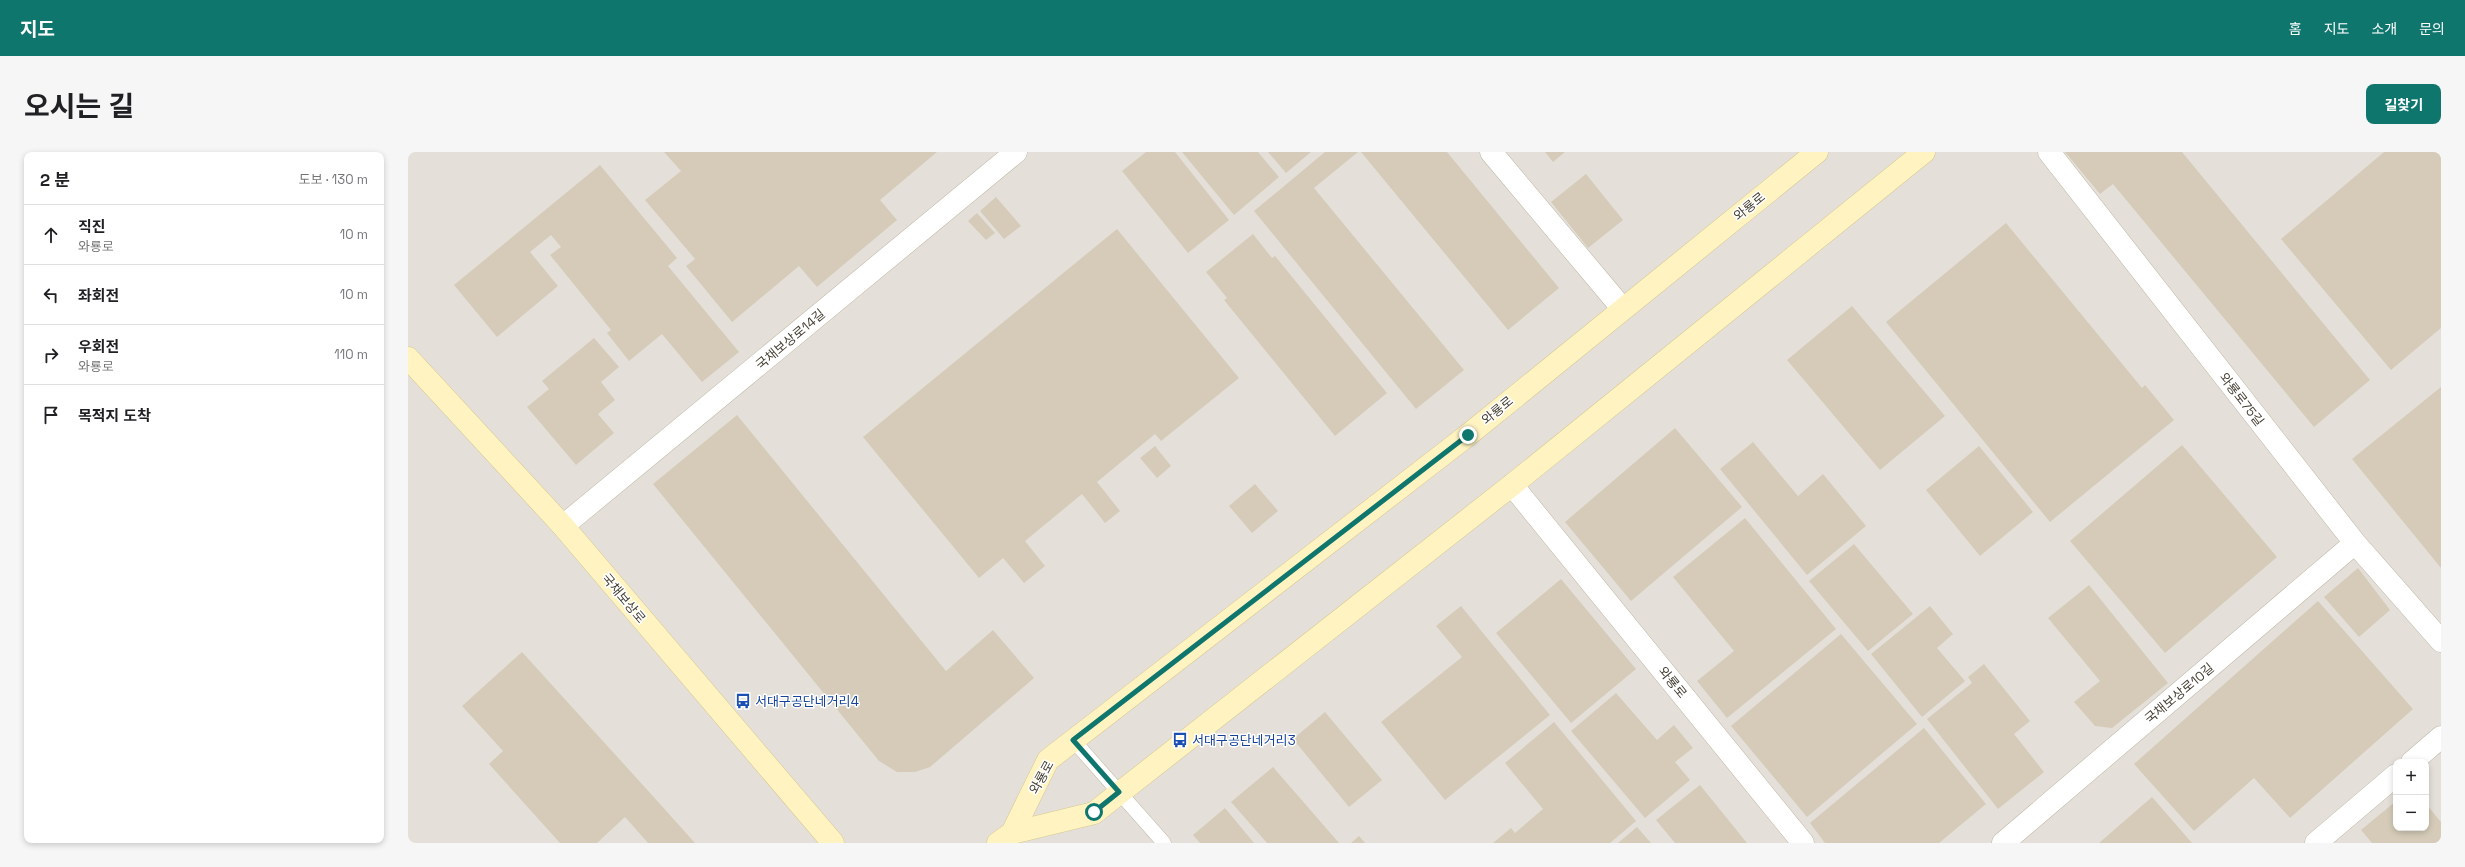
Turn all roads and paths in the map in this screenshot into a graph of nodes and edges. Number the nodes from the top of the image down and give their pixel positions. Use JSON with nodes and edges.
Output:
{"nodes":[{"id":1,"x":1016,"y":152,"type":"edge"},
{"id":2,"x":1491,"y":152,"type":"edge"},
{"id":3,"x":1817,"y":152,"type":"edge"},
{"id":4,"x":1924,"y":152,"type":"edge"},
{"id":5,"x":2049,"y":152,"type":"edge"},
{"id":6,"x":1622,"y":308,"type":"junction"},
{"id":7,"x":408,"y":358,"type":"edge"},
{"id":8,"x":1512,"y":485,"type":"junction"},
{"id":9,"x":563,"y":526,"type":"junction"},
{"id":10,"x":2355,"y":543,"type":"junction"},
{"id":11,"x":2441,"y":640,"type":"edge"},
{"id":12,"x":2441,"y":737,"type":"edge"},
{"id":13,"x":1073,"y":740,"type":"junction"},
{"id":14,"x":2415,"y":759,"type":"edge"},
{"id":15,"x":2393,"y":778,"type":"edge"},
{"id":16,"x":1119,"y":792,"type":"junction"},
{"id":17,"x":1005,"y":838,"type":"edge"},
{"id":18,"x":833,"y":843,"type":"edge"},
{"id":19,"x":1164,"y":843,"type":"edge"},
{"id":20,"x":1804,"y":843,"type":"edge"},
{"id":21,"x":2003,"y":843,"type":"edge"},
{"id":22,"x":2316,"y":843,"type":"edge"}],
"edges":[{"from":1,"to":9,"type":"street","name":"국채보상로14길"},
{"from":2,"to":6,"type":"street"},
{"from":3,"to":6,"type":"main road","name":"와룡로"},
{"from":4,"to":8,"type":"main road","name":"와룡로"},
{"from":5,"to":10,"type":"street","name":"와룡로75길"},
{"from":6,"to":13,"type":"main road","name":"와룡로"},
{"from":7,"to":9,"type":"main road","name":"국채보상로"},
{"from":8,"to":16,"type":"main road","name":"와룡로"},
{"from":8,"to":20,"type":"street","name":"와룡로"},
{"from":9,"to":18,"type":"main road","name":"국채보상로"},
{"from":10,"to":11,"type":"street","name":"와룡로75길"},
{"from":10,"to":21,"type":"street","name":"국채보상로10길"},
{"from":12,"to":14,"type":"street"},
{"from":13,"to":16,"type":"lane"},
{"from":13,"to":17,"type":"main road","name":"와룡로"},
{"from":15,"to":22,"type":"street"},
{"from":16,"to":17,"type":"main road","name":"와룡로"},
{"from":16,"to":19,"type":"lane"}]}
